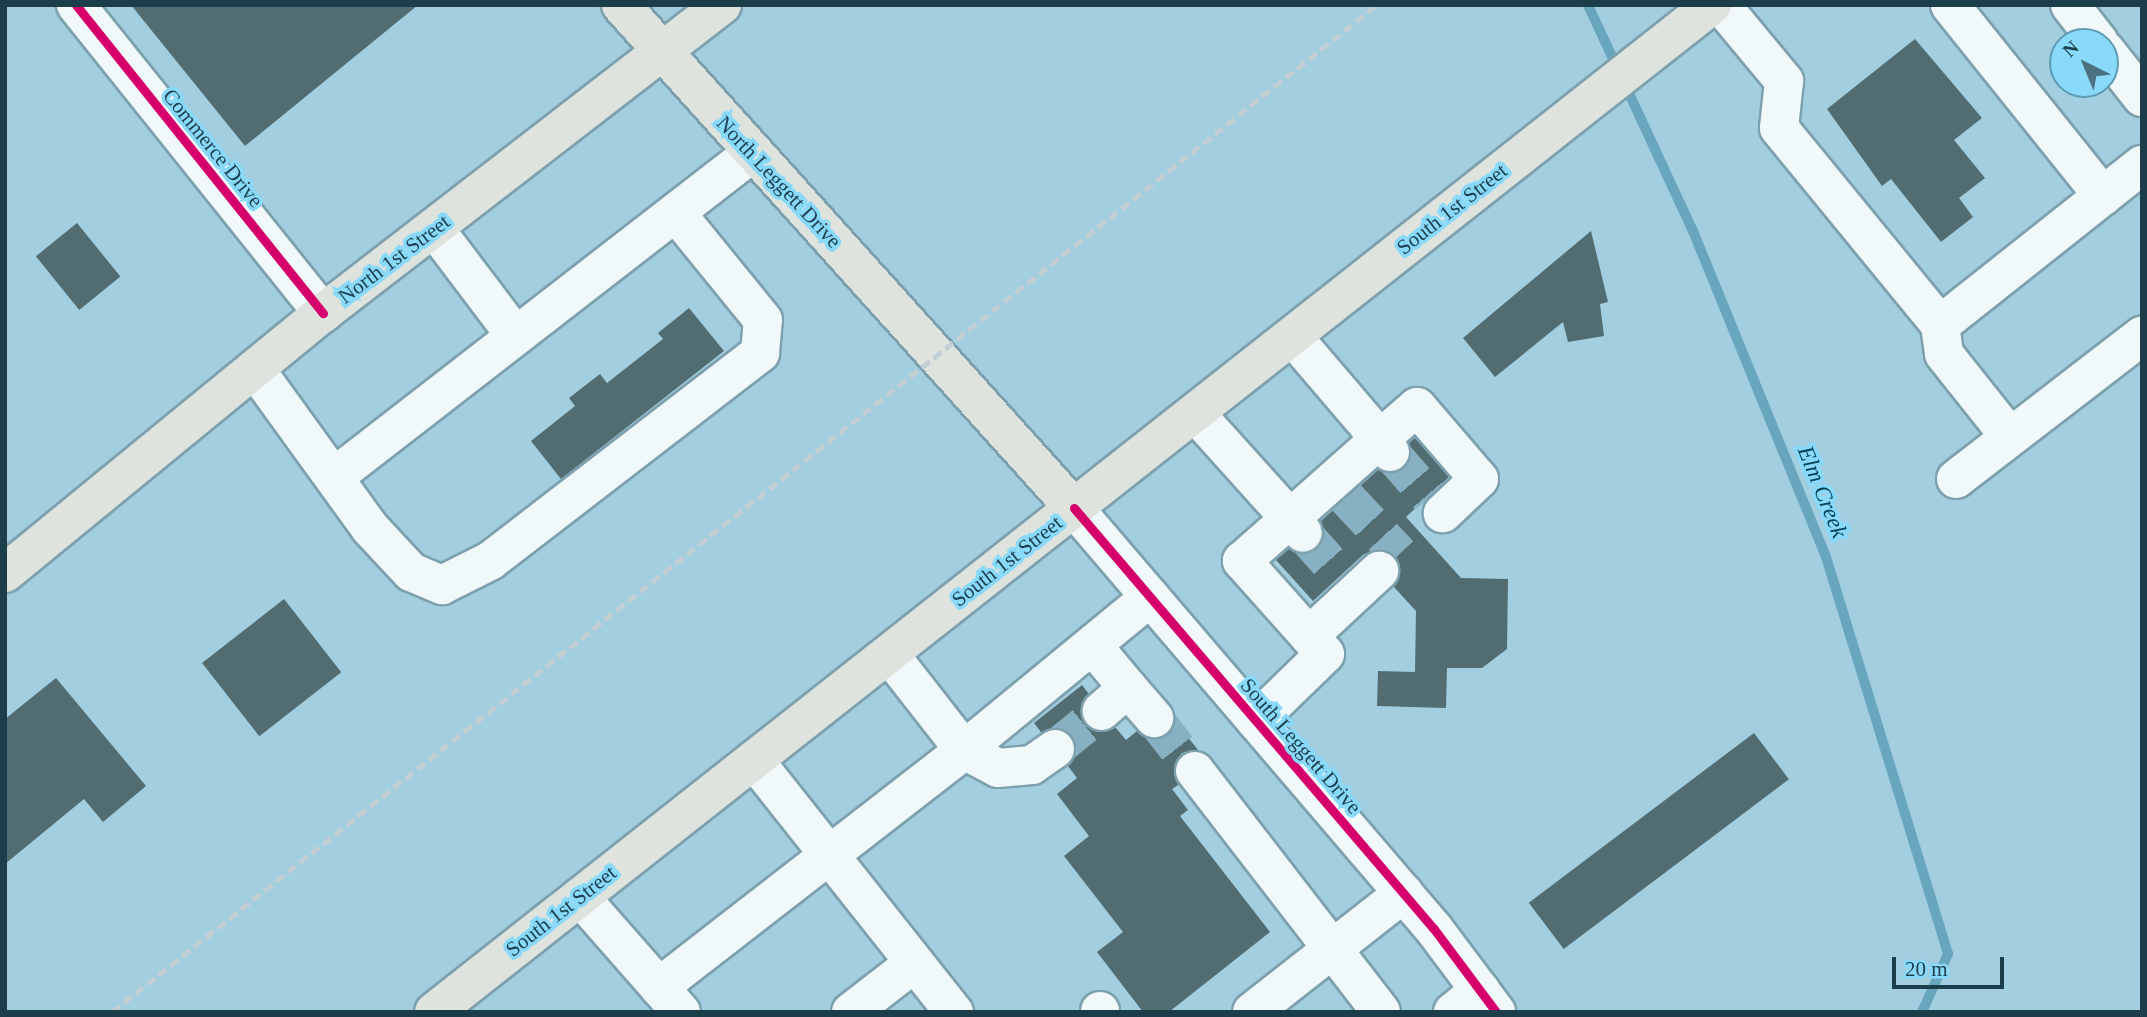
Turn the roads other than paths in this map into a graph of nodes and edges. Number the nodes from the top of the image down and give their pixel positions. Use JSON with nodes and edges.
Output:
{"nodes":[{"id":1,"x":76,"y":5,"type":"edge"},
{"id":2,"x":621,"y":5,"type":"edge"},
{"id":3,"x":722,"y":5,"type":"edge"},
{"id":4,"x":1950,"y":5,"type":"edge"},
{"id":5,"x":2070,"y":5,"type":"edge"},
{"id":6,"x":1711,"y":9,"type":"edge"},
{"id":7,"x":2088,"y":28,"type":"edge"},
{"id":8,"x":661,"y":54,"type":"junction"},
{"id":9,"x":2119,"y":68,"type":"edge"},
{"id":10,"x":2142,"y":97,"type":"edge"},
{"id":11,"x":752,"y":153,"type":"junction"},
{"id":12,"x":2142,"y":165,"type":"edge"},
{"id":13,"x":2103,"y":196,"type":"junction"},
{"id":14,"x":676,"y":214,"type":"junction"},
{"id":15,"x":434,"y":228,"type":"junction"},
{"id":16,"x":323,"y":313,"type":"junction"},
{"id":17,"x":1940,"y":325,"type":"junction"},
{"id":18,"x":515,"y":335,"type":"junction"},
{"id":19,"x":1292,"y":336,"type":"junction"},
{"id":20,"x":2142,"y":336,"type":"edge"},
{"id":21,"x":939,"y":357,"type":"joint"},
{"id":22,"x":255,"y":369,"type":"junction"},
{"id":23,"x":1195,"y":413,"type":"junction"},
{"id":24,"x":2010,"y":437,"type":"junction"},
{"id":25,"x":1385,"y":446,"type":"junction"},
{"id":26,"x":334,"y":477,"type":"junction"},
{"id":27,"x":1956,"y":479,"type":"dead end"},
{"id":28,"x":1074,"y":508,"type":"junction"},
{"id":29,"x":1431,"y":514,"type":"dead end"},
{"id":30,"x":1296,"y":526,"type":"junction"},
{"id":31,"x":5,"y":573,"type":"edge"},
{"id":32,"x":1359,"y":580,"type":"dead end"},
{"id":33,"x":1150,"y":597,"type":"junction"},
{"id":34,"x":1309,"y":636,"type":"junction"},
{"id":35,"x":1093,"y":646,"type":"junction"},
{"id":36,"x":889,"y":654,"type":"junction"},
{"id":37,"x":1154,"y":718,"type":"tunnel mouth"},
{"id":38,"x":1256,"y":721,"type":"junction"},
{"id":39,"x":1055,"y":749,"type":"tunnel mouth"},
{"id":40,"x":964,"y":750,"type":"junction"},
{"id":41,"x":754,"y":760,"type":"junction"},
{"id":42,"x":1195,"y":771,"type":"tunnel mouth"},
{"id":43,"x":829,"y":856,"type":"junction"},
{"id":44,"x":1404,"y":893,"type":"junction"},
{"id":45,"x":580,"y":897,"type":"junction"},
{"id":46,"x":1332,"y":948,"type":"junction"},
{"id":47,"x":913,"y":964,"type":"junction"},
{"id":48,"x":670,"y":999,"type":"edge"},
{"id":49,"x":1476,"y":1004,"type":"edge"},
{"id":50,"x":434,"y":1012,"type":"edge"},
{"id":51,"x":851,"y":1012,"type":"edge"},
{"id":52,"x":954,"y":1012,"type":"edge"},
{"id":53,"x":1252,"y":1012,"type":"edge"},
{"id":54,"x":1381,"y":1012,"type":"edge"}],
"edges":[{"from":1,"to":16,"type":"street","name":"Commerce Drive"},
{"from":2,"to":8,"type":"main road","name":"North Leggett Drive"},
{"from":3,"to":8,"type":"main road","name":"North 1st Street"},
{"from":4,"to":13,"type":"street"},
{"from":5,"to":7,"type":"street"},
{"from":6,"to":17,"type":"street"},
{"from":6,"to":19,"type":"main road","name":"South 1st Street"},
{"from":8,"to":11,"type":"main road","name":"North Leggett Drive"},
{"from":8,"to":15,"type":"main road","name":"North 1st Street"},
{"from":9,"to":10,"type":"street"},
{"from":11,"to":14,"type":"street"},
{"from":11,"to":21,"type":"main road","name":"North Leggett Drive"},
{"from":12,"to":13,"type":"street"},
{"from":13,"to":17,"type":"street"},
{"from":14,"to":18,"type":"street"},
{"from":14,"to":26,"type":"street"},
{"from":15,"to":16,"type":"main road","name":"North 1st Street"},
{"from":15,"to":18,"type":"street"},
{"from":16,"to":22,"type":"main road","name":"North 1st Street"},
{"from":17,"to":24,"type":"street"},
{"from":18,"to":26,"type":"street"},
{"from":19,"to":23,"type":"main road","name":"South 1st Street"},
{"from":19,"to":25,"type":"street"},
{"from":20,"to":24,"type":"street"},
{"from":21,"to":28,"type":"main road","name":"South Leggett Drive"},
{"from":22,"to":26,"type":"street"},
{"from":22,"to":31,"type":"main road","name":"North 1st Street"},
{"from":23,"to":28,"type":"main road","name":"South 1st Street"},
{"from":23,"to":30,"type":"street"},
{"from":24,"to":27,"type":"street"},
{"from":25,"to":29,"type":"street"},
{"from":25,"to":30,"type":"street"},
{"from":28,"to":33,"type":"street","name":"South Leggett Drive"},
{"from":28,"to":36,"type":"main road","name":"South 1st Street"},
{"from":30,"to":34,"type":"street"},
{"from":32,"to":34,"type":"street"},
{"from":33,"to":35,"type":"street"},
{"from":33,"to":38,"type":"street","name":"South Leggett Drive"},
{"from":34,"to":38,"type":"street"},
{"from":35,"to":37,"type":"street"},
{"from":35,"to":40,"type":"street"},
{"from":36,"to":40,"type":"street"},
{"from":36,"to":41,"type":"main road","name":"South 1st Street"},
{"from":38,"to":44,"type":"street","name":"South Leggett Drive"},
{"from":39,"to":40,"type":"street"},
{"from":40,"to":43,"type":"street"},
{"from":41,"to":43,"type":"street"},
{"from":41,"to":45,"type":"main road","name":"South 1st Street"},
{"from":42,"to":46,"type":"street"},
{"from":43,"to":47,"type":"street"},
{"from":43,"to":48,"type":"street"},
{"from":44,"to":46,"type":"street"},
{"from":44,"to":49,"type":"street","name":"South Leggett Drive"},
{"from":45,"to":48,"type":"street"},
{"from":45,"to":50,"type":"main road","name":"South 1st Street"},
{"from":46,"to":53,"type":"street"},
{"from":46,"to":54,"type":"street"},
{"from":47,"to":51,"type":"street"},
{"from":47,"to":52,"type":"street"}]}
